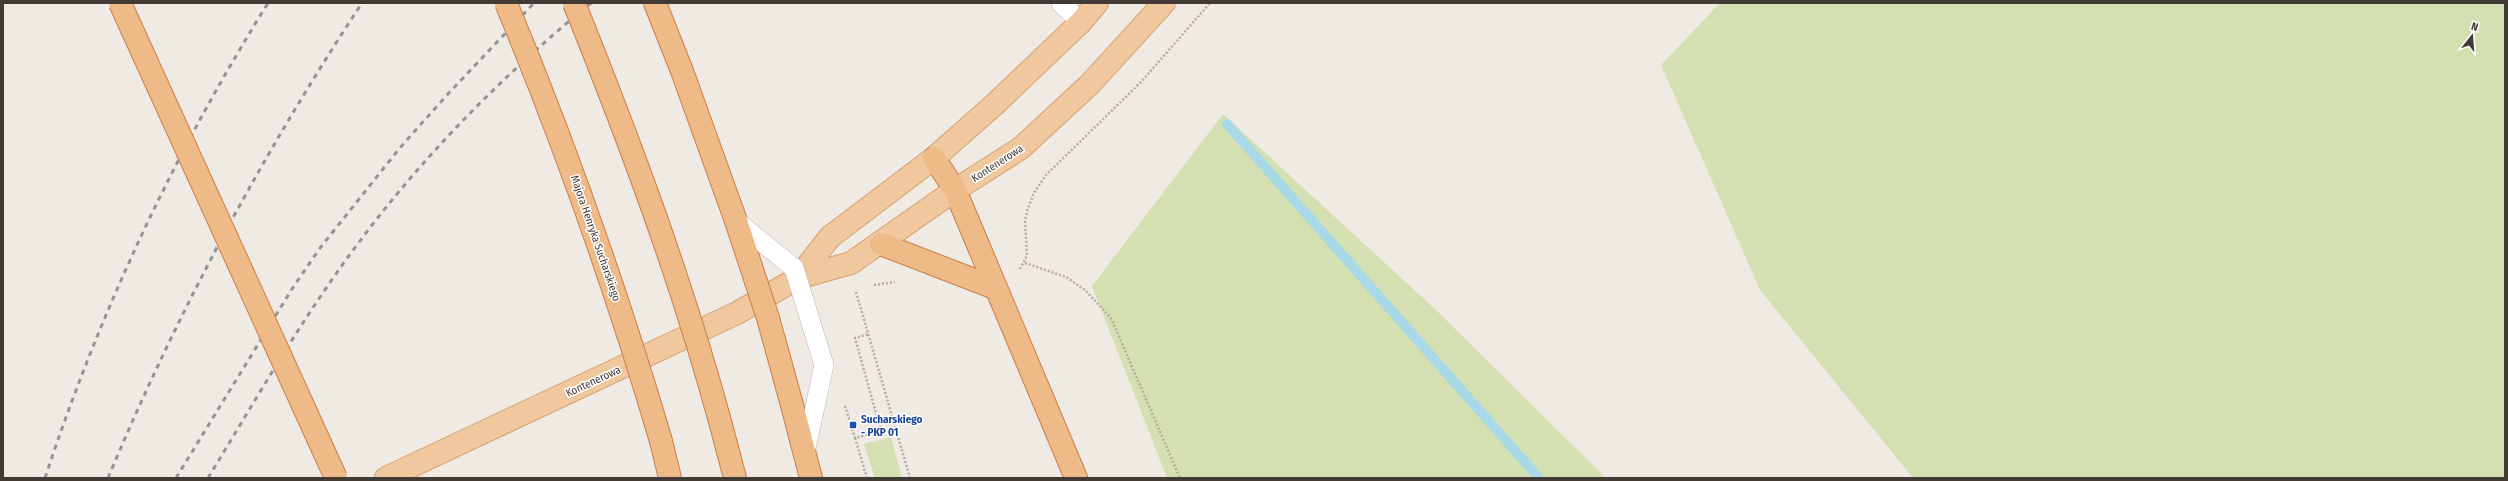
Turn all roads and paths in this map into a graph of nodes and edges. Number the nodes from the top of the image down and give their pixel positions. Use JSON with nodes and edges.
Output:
{"nodes":[{"id":1,"x":120,"y":3,"type":"edge"},
{"id":2,"x":506,"y":3,"type":"edge"},
{"id":3,"x":574,"y":3,"type":"edge"},
{"id":4,"x":655,"y":3,"type":"edge"},
{"id":5,"x":1060,"y":3,"type":"edge"},
{"id":6,"x":1097,"y":3,"type":"edge"},
{"id":7,"x":1164,"y":3,"type":"edge"},
{"id":8,"x":1210,"y":3,"type":"edge"},
{"id":9,"x":1081,"y":22,"type":"junction"},
{"id":10,"x":934,"y":158,"type":"junction"},
{"id":11,"x":955,"y":190,"type":"junction"},
{"id":12,"x":736,"y":220,"type":"junction"},
{"id":13,"x":881,"y":244,"type":"junction"},
{"id":14,"x":1025,"y":263,"type":"junction"},
{"id":15,"x":798,"y":278,"type":"junction"},
{"id":16,"x":901,"y":282,"type":"dead end"},
{"id":17,"x":868,"y":286,"type":"dead end"},
{"id":18,"x":862,"y":288,"type":"dead end"},
{"id":19,"x":995,"y":288,"type":"junction"},
{"id":20,"x":869,"y":334,"type":"junction"},
{"id":21,"x":843,"y":398,"type":"dead end"},
{"id":22,"x":854,"y":438,"type":"junction"},
{"id":23,"x":805,"y":452,"type":"junction"},
{"id":24,"x":336,"y":478,"type":"edge"},
{"id":25,"x":386,"y":478,"type":"edge"},
{"id":26,"x":670,"y":478,"type":"edge"},
{"id":27,"x":735,"y":478,"type":"edge"},
{"id":28,"x":811,"y":478,"type":"edge"},
{"id":29,"x":867,"y":478,"type":"edge"},
{"id":30,"x":910,"y":478,"type":"edge"},
{"id":31,"x":1076,"y":478,"type":"edge"},
{"id":32,"x":1180,"y":478,"type":"edge"}],
"edges":[{"from":1,"to":24,"type":"highway","bridge":true},
{"from":2,"to":26,"type":"highway","name":"Majora Henryka Sucharskiego","bridge":true},
{"from":3,"to":27,"type":"highway","bridge":true},
{"from":4,"to":12,"type":"highway"},
{"from":5,"to":9,"type":"lane"},
{"from":6,"to":9,"type":"main road","name":"Kontenerowa"},
{"from":7,"to":11,"type":"main road","name":"Kontenerowa"},
{"from":8,"to":14,"type":"path"},
{"from":9,"to":10,"type":"main road","name":"Kontenerowa"},
{"from":10,"to":11,"type":"highway"},
{"from":10,"to":15,"type":"main road","name":"Kontenerowa"},
{"from":11,"to":13,"type":"main road","name":"Kontenerowa"},
{"from":11,"to":19,"type":"highway"},
{"from":12,"to":23,"type":"highway","bridge":true},
{"from":12,"to":23,"type":"lane","bridge":true},
{"from":13,"to":15,"type":"main road","name":"Kontenerowa"},
{"from":13,"to":19,"type":"highway"},
{"from":14,"to":19,"type":"path"},
{"from":14,"to":32,"type":"path"},
{"from":15,"to":25,"type":"main road","name":"Kontenerowa"},
{"from":16,"to":17,"type":"path"},
{"from":18,"to":20,"type":"path"},
{"from":19,"to":31,"type":"highway"},
{"from":20,"to":22,"type":"path"},
{"from":20,"to":30,"type":"path"},
{"from":21,"to":22,"type":"path"},
{"from":22,"to":29,"type":"path"},
{"from":23,"to":28,"type":"highway"}]}
